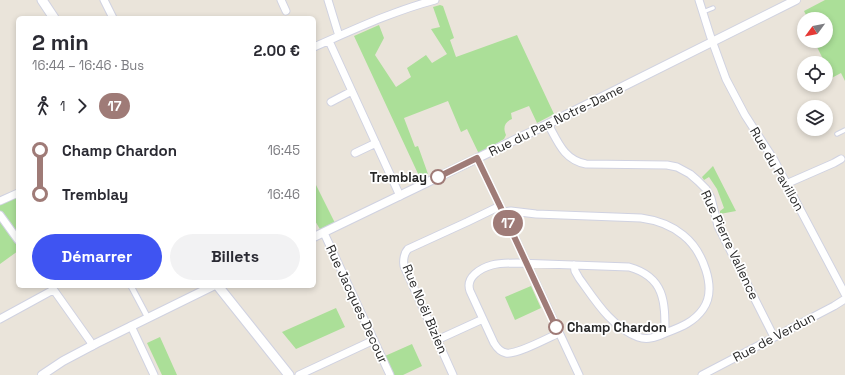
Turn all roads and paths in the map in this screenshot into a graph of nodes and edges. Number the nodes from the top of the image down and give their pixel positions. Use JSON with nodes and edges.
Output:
{"nodes":[{"id":1,"x":42,"y":0,"type":"edge"},
{"id":2,"x":104,"y":0,"type":"edge"},
{"id":3,"x":281,"y":0,"type":"edge"},
{"id":4,"x":328,"y":0,"type":"edge"},
{"id":5,"x":435,"y":0,"type":"edge"},
{"id":6,"x":699,"y":0,"type":"edge"},
{"id":7,"x":793,"y":1,"type":"edge"},
{"id":8,"x":712,"y":8,"type":"dead end"},
{"id":9,"x":286,"y":11,"type":"dead end"},
{"id":10,"x":702,"y":12,"type":"junction"},
{"id":11,"x":53,"y":16,"type":"edge"},
{"id":12,"x":112,"y":16,"type":"edge"},
{"id":13,"x":340,"y":36,"type":"junction"},
{"id":14,"x":329,"y":41,"type":"junction"},
{"id":15,"x":712,"y":42,"type":"junction"},
{"id":16,"x":316,"y":46,"type":"edge"},
{"id":17,"x":352,"y":91,"type":"junction"},
{"id":18,"x":331,"y":102,"type":"dead end"},
{"id":19,"x":548,"y":124,"type":"junction"},
{"id":20,"x":845,"y":130,"type":"edge"},
{"id":21,"x":837,"y":134,"type":"dead end"},
{"id":22,"x":376,"y":143,"type":"junction"},
{"id":23,"x":355,"y":153,"type":"dead end"},
{"id":24,"x":477,"y":158,"type":"junction"},
{"id":25,"x":843,"y":158,"type":"edge"},
{"id":26,"x":786,"y":184,"type":"junction"},
{"id":27,"x":16,"y":194,"type":"edge"},
{"id":28,"x":400,"y":196,"type":"junction"},
{"id":29,"x":0,"y":201,"type":"edge"},
{"id":30,"x":502,"y":209,"type":"junction"},
{"id":31,"x":0,"y":215,"type":"edge"},
{"id":32,"x":324,"y":233,"type":"junction"},
{"id":33,"x":316,"y":236,"type":"edge"},
{"id":34,"x":16,"y":237,"type":"edge"},
{"id":35,"x":527,"y":262,"type":"junction"},
{"id":36,"x":574,"y":265,"type":"junction"},
{"id":37,"x":52,"y":288,"type":"edge"},
{"id":38,"x":132,"y":288,"type":"edge"},
{"id":39,"x":209,"y":288,"type":"edge"},
{"id":40,"x":220,"y":288,"type":"edge"},
{"id":41,"x":845,"y":294,"type":"edge"},
{"id":42,"x":845,"y":299,"type":"edge"},
{"id":43,"x":148,"y":318,"type":"junction"},
{"id":44,"x":0,"y":319,"type":"edge"},
{"id":45,"x":483,"y":319,"type":"junction"},
{"id":46,"x":130,"y":326,"type":"junction"},
{"id":47,"x":559,"y":333,"type":"junction"},
{"id":48,"x":665,"y":334,"type":"junction"},
{"id":49,"x":774,"y":338,"type":"junction"},
{"id":50,"x":374,"y":340,"type":"junction"},
{"id":51,"x":437,"y":340,"type":"junction"},
{"id":52,"x":92,"y":346,"type":"junction"},
{"id":53,"x":42,"y":375,"type":"edge"},
{"id":54,"x":154,"y":375,"type":"edge"},
{"id":55,"x":289,"y":375,"type":"edge"},
{"id":56,"x":299,"y":375,"type":"edge"},
{"id":57,"x":390,"y":375,"type":"edge"},
{"id":58,"x":453,"y":375,"type":"edge"},
{"id":59,"x":579,"y":375,"type":"edge"},
{"id":60,"x":702,"y":375,"type":"edge"}],
"edges":[{"from":1,"to":11,"type":"main road"},
{"from":2,"to":12,"type":"street"},
{"from":3,"to":9,"type":"street"},
{"from":4,"to":13,"type":"street"},
{"from":5,"to":13,"type":"street"},
{"from":6,"to":10,"type":"street","name":"Rue du Pavillon"},
{"from":7,"to":15,"type":"street","name":"Rue du Pas Notre-Dame"},
{"from":8,"to":10,"type":"lane"},
{"from":10,"to":15,"type":"street","name":"Rue du Pavillon"},
{"from":13,"to":14,"type":"street"},
{"from":14,"to":16,"type":"street"},
{"from":14,"to":17,"type":"street"},
{"from":15,"to":19,"type":"street","name":"Rue du Pas Notre-Dame"},
{"from":15,"to":26,"type":"street","name":"Rue du Pavillon"},
{"from":17,"to":18,"type":"street"},
{"from":17,"to":22,"type":"street"},
{"from":19,"to":24,"type":"street","name":"Rue du Pas Notre-Dame"},
{"from":19,"to":49,"type":"street","name":"Rue Pierre Vallence"},
{"from":20,"to":21,"type":"lane"},
{"from":22,"to":23,"type":"street"},
{"from":22,"to":28,"type":"street"},
{"from":24,"to":28,"type":"street","name":"Rue du Pas Notre-Dame"},
{"from":24,"to":30,"type":"street"},
{"from":25,"to":26,"type":"street"},
{"from":26,"to":41,"type":"street","name":"Rue du Pavillon"},
{"from":27,"to":29,"type":"street"},
{"from":28,"to":32,"type":"street","name":"Rue du Pas Notre-Dame"},
{"from":30,"to":35,"type":"street"},
{"from":30,"to":48,"type":"street"},
{"from":30,"to":51,"type":"street","name":"Rue Noël Bizien"},
{"from":31,"to":34,"type":"street"},
{"from":32,"to":33,"type":"street","name":"Rue du Pas Notre-Dame"},
{"from":32,"to":50,"type":"street","name":"Rue Jacques Decour"},
{"from":35,"to":36,"type":"street"},
{"from":35,"to":45,"type":"street"},
{"from":35,"to":47,"type":"street"},
{"from":36,"to":48,"type":"street"},
{"from":36,"to":48,"type":"street"},
{"from":37,"to":44,"type":"street"},
{"from":37,"to":52,"type":"street"},
{"from":38,"to":43,"type":"street"},
{"from":39,"to":43,"type":"street"},
{"from":40,"to":55,"type":"main road"},
{"from":42,"to":49,"type":"street","name":"Rue de Verdun"},
{"from":43,"to":46,"type":"street"},
{"from":45,"to":47,"type":"street"},
{"from":45,"to":51,"type":"street"},
{"from":46,"to":52,"type":"street"},
{"from":46,"to":54,"type":"street"},
{"from":47,"to":59,"type":"street"},
{"from":49,"to":60,"type":"street","name":"Rue de Verdun"},
{"from":50,"to":56,"type":"street"},
{"from":50,"to":57,"type":"street","name":"Rue Jacques Decour"},
{"from":51,"to":58,"type":"street","name":"Rue Noël Bizien"},
{"from":52,"to":53,"type":"street"}]}
